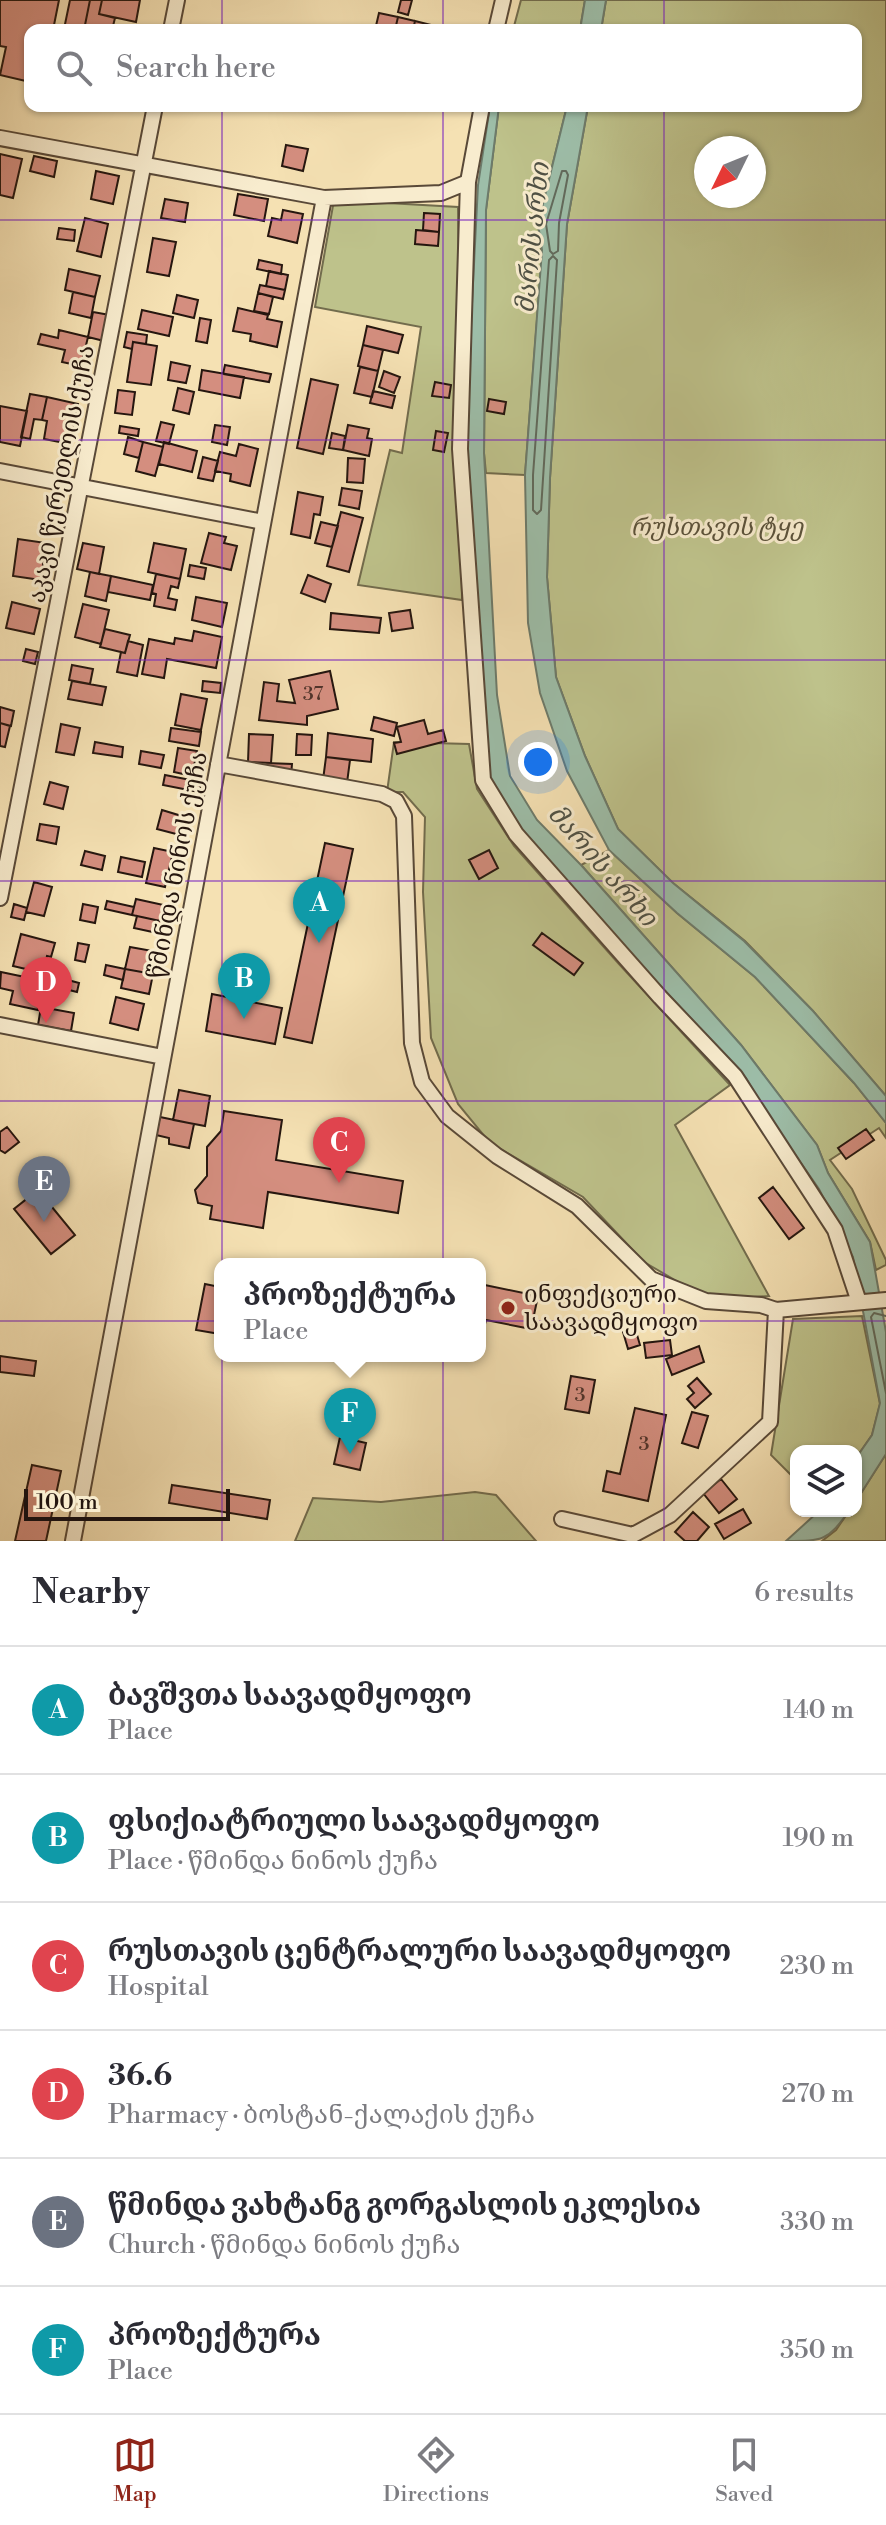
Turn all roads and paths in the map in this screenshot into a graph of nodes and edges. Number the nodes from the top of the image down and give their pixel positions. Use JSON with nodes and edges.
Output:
{"nodes":[{"id":1,"x":177,"y":0,"type":"edge"},
{"id":2,"x":503,"y":0,"type":"edge"},
{"id":3,"x":172,"y":24,"type":"edge"},
{"id":4,"x":497,"y":24,"type":"edge"},
{"id":5,"x":154,"y":112,"type":"edge"},
{"id":6,"x":481,"y":112,"type":"edge"},
{"id":7,"x":0,"y":138,"type":"edge"},
{"id":8,"x":143,"y":165,"type":"junction"},
{"id":9,"x":468,"y":182,"type":"junction"},
{"id":10,"x":324,"y":198,"type":"junction"},
{"id":11,"x":0,"y":471,"type":"edge"},
{"id":12,"x":81,"y":487,"type":"junction"},
{"id":13,"x":263,"y":522,"type":"junction"},
{"id":14,"x":218,"y":764,"type":"junction"},
{"id":15,"x":0,"y":898,"type":"edge"},
{"id":16,"x":0,"y":1025,"type":"edge"},
{"id":17,"x":163,"y":1057,"type":"junction"},
{"id":18,"x":886,"y":1300,"type":"edge"},
{"id":19,"x":859,"y":1302,"type":"junction"},
{"id":20,"x":776,"y":1310,"type":"junction"},
{"id":21,"x":562,"y":1519,"type":"dead end"},
{"id":22,"x":73,"y":1541,"type":"edge"}],
"edges":[{"from":1,"to":3,"type":"street"},
{"from":2,"to":4,"type":"street"},
{"from":5,"to":8,"type":"street","name":"აკაკი წერეთლის ქუჩა"},
{"from":6,"to":9,"type":"street"},
{"from":7,"to":8,"type":"street"},
{"from":8,"to":10,"type":"street"},
{"from":8,"to":12,"type":"street","name":"აკაკი წერეთლის ქუჩა"},
{"from":9,"to":10,"type":"street"},
{"from":9,"to":19,"type":"street"},
{"from":10,"to":13,"type":"street","name":"წმინდა ნინოს ქუჩა"},
{"from":11,"to":12,"type":"street"},
{"from":12,"to":13,"type":"street"},
{"from":12,"to":15,"type":"street","name":"აკაკი წერეთლის ქუჩა"},
{"from":13,"to":14,"type":"street","name":"წმინდა ნინოს ქუჩა"},
{"from":14,"to":17,"type":"street","name":"წმინდა ნინოს ქუჩა"},
{"from":14,"to":20,"type":"street"},
{"from":16,"to":17,"type":"street"},
{"from":17,"to":22,"type":"street","name":"წმინდა ნინოს ქუჩა"},
{"from":18,"to":19,"type":"street"},
{"from":19,"to":20,"type":"street"},
{"from":20,"to":21,"type":"street"}]}
